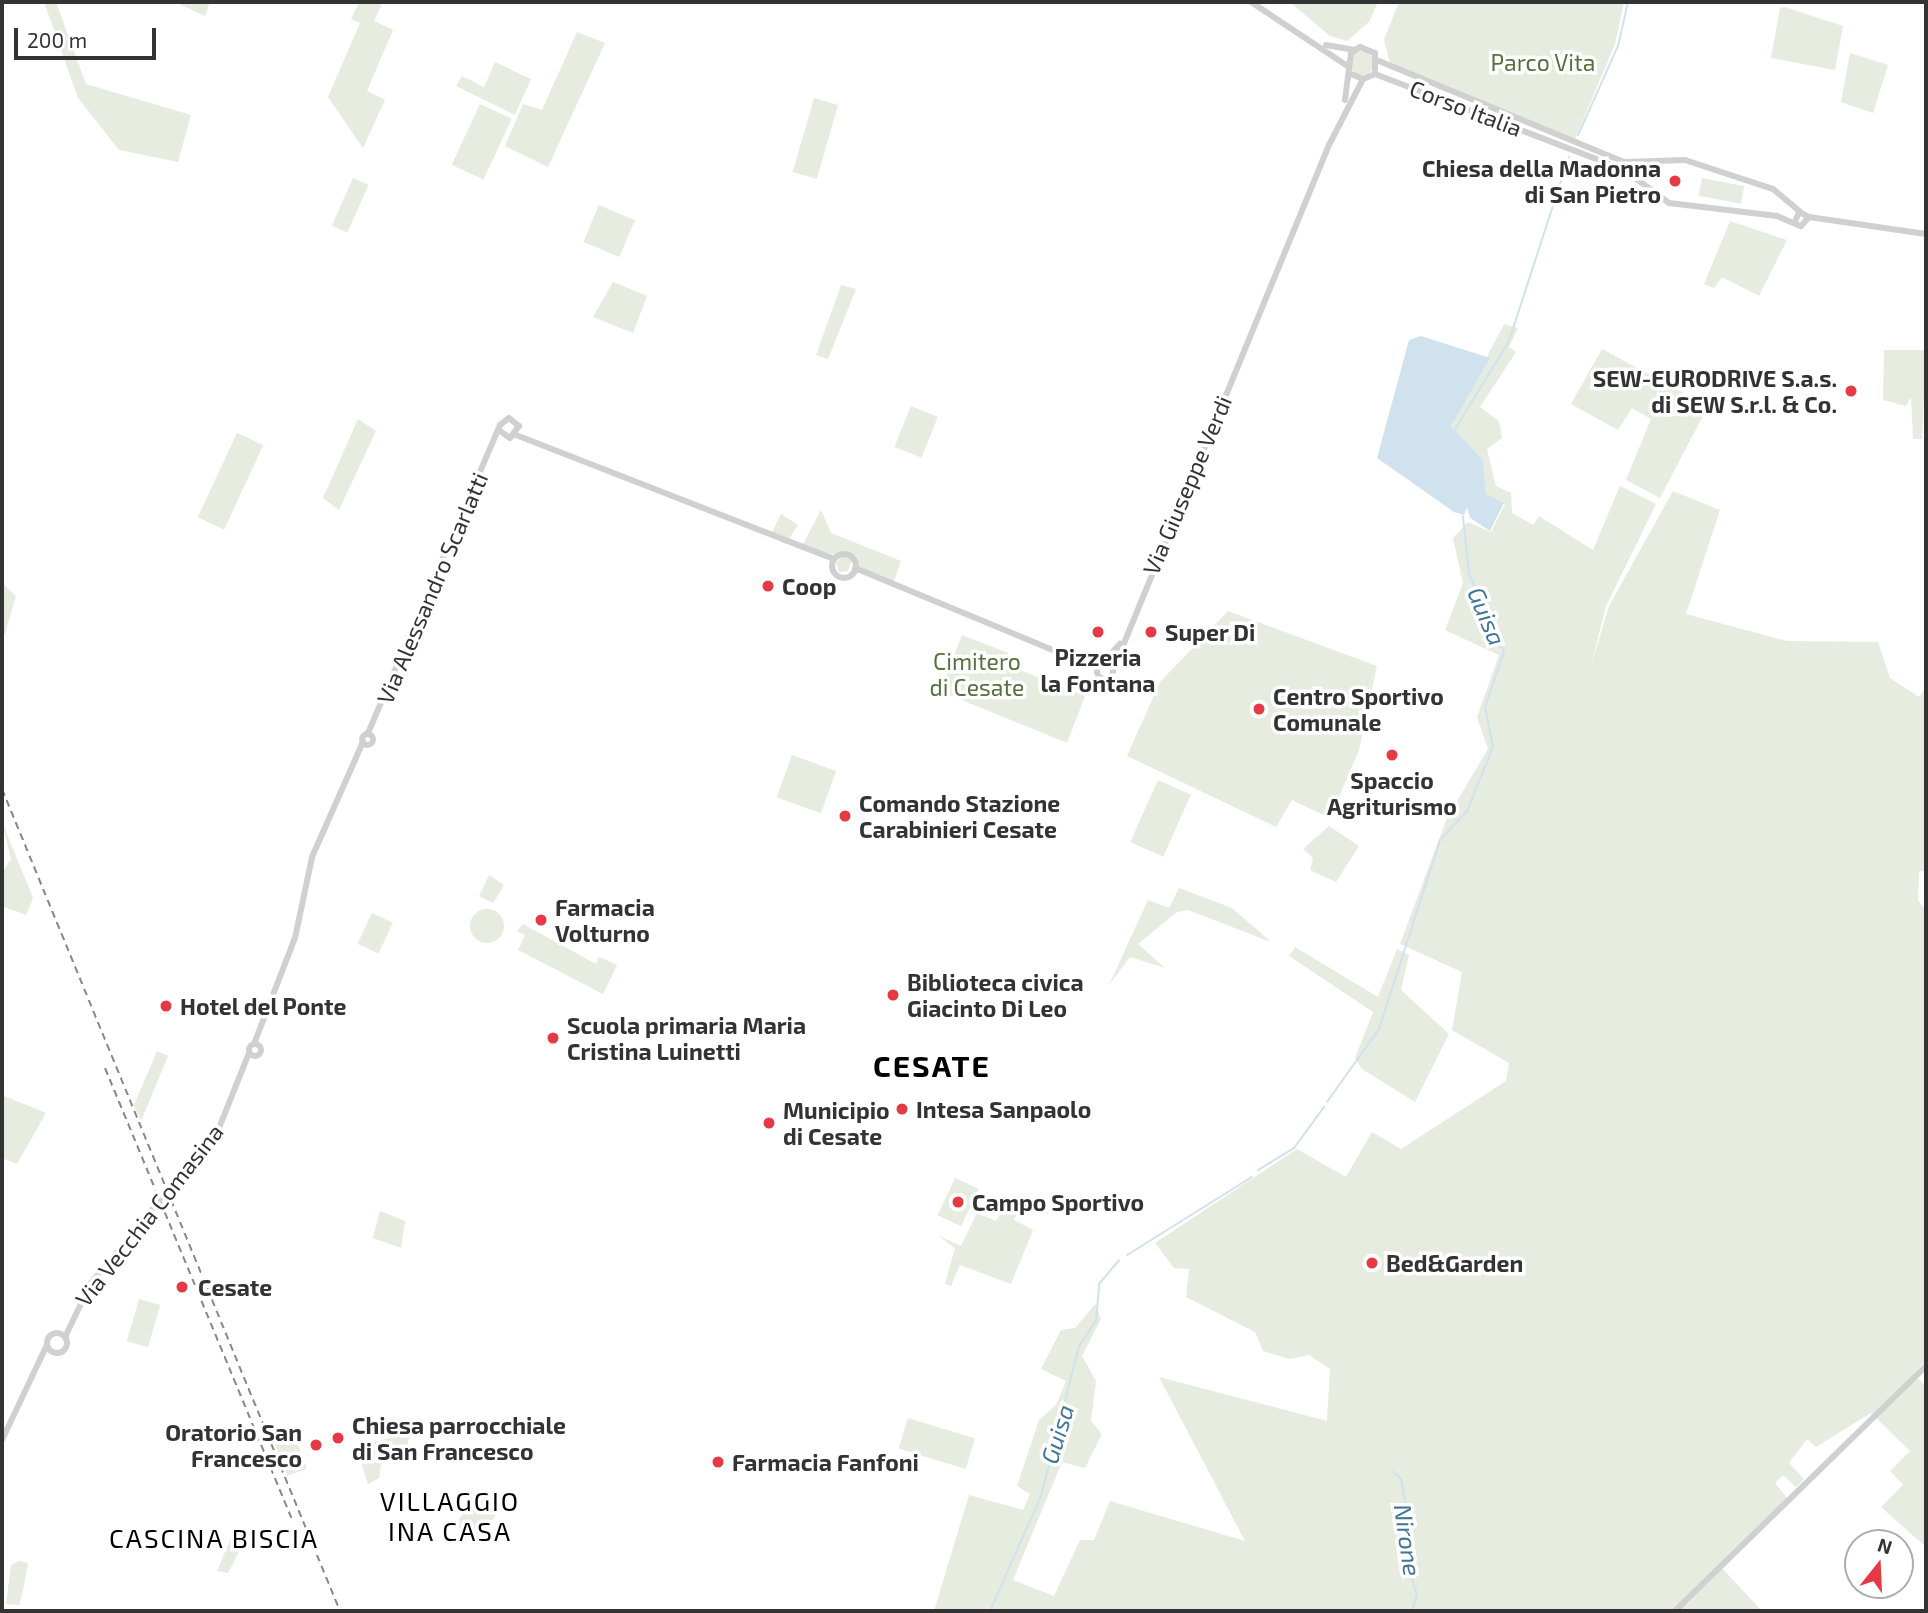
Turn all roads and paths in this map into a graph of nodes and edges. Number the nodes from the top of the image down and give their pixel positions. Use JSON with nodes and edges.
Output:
{"nodes":[{"id":1,"x":1251,"y":2,"type":"edge"},
{"id":2,"x":1271,"y":20,"type":"junction"},
{"id":3,"x":1355,"y":50,"type":"junction"},
{"id":4,"x":1379,"y":61,"type":"junction"},
{"id":5,"x":1349,"y":70,"type":"junction"},
{"id":6,"x":1375,"y":74,"type":"junction"},
{"id":7,"x":1363,"y":79,"type":"junction"},
{"id":8,"x":1329,"y":145,"type":"junction"},
{"id":9,"x":1800,"y":212,"type":"junction"},
{"id":10,"x":1809,"y":217,"type":"junction"},
{"id":11,"x":1795,"y":222,"type":"junction"},
{"id":12,"x":1826,"y":222,"type":"junction"},
{"id":13,"x":1806,"y":225,"type":"junction"},
{"id":14,"x":1926,"y":234,"type":"edge"},
{"id":15,"x":519,"y":426,"type":"junction"},
{"id":16,"x":500,"y":431,"type":"junction"},
{"id":17,"x":513,"y":436,"type":"junction"},
{"id":18,"x":546,"y":442,"type":"junction"},
{"id":19,"x":493,"y":451,"type":"junction"},
{"id":20,"x":833,"y":562,"type":"junction"},
{"id":21,"x":854,"y":570,"type":"junction"},
{"id":22,"x":1121,"y":642,"type":"junction"},
{"id":23,"x":1085,"y":663,"type":"junction"},
{"id":24,"x":1102,"y":663,"type":"junction"},
{"id":25,"x":1113,"y":670,"type":"junction"},
{"id":26,"x":1098,"y":675,"type":"junction"},
{"id":27,"x":257,"y":1044,"type":"junction"},
{"id":28,"x":252,"y":1054,"type":"junction"},
{"id":29,"x":68,"y":1323,"type":"junction"},
{"id":30,"x":57,"y":1333,"type":"junction"},
{"id":31,"x":65,"y":1338,"type":"junction"},
{"id":32,"x":47,"y":1345,"type":"junction"},
{"id":33,"x":55,"y":1352,"type":"junction"},
{"id":34,"x":44,"y":1358,"type":"junction"},
{"id":35,"x":1926,"y":1370,"type":"edge"},
{"id":36,"x":2,"y":1440,"type":"edge"},
{"id":37,"x":1675,"y":1611,"type":"edge"}],
"edges":[{"from":1,"to":2,"type":"street"},
{"from":2,"to":3,"type":"street"},
{"from":2,"to":5,"type":"street"},
{"from":3,"to":4,"type":"street"},
{"from":3,"to":5,"type":"street"},
{"from":4,"to":6,"type":"street"},
{"from":4,"to":9,"type":"street","name":"Corso Italia"},
{"from":5,"to":7,"type":"street"},
{"from":5,"to":8,"type":"street"},
{"from":6,"to":7,"type":"street"},
{"from":6,"to":11,"type":"street","name":"Corso Italia"},
{"from":7,"to":8,"type":"street"},
{"from":8,"to":22,"type":"street","name":"Via Giuseppe Verdi"},
{"from":9,"to":10,"type":"street"},
{"from":9,"to":11,"type":"street"},
{"from":10,"to":12,"type":"street"},
{"from":10,"to":13,"type":"street"},
{"from":11,"to":13,"type":"street","name":"Corso Italia"},
{"from":12,"to":13,"type":"street"},
{"from":12,"to":14,"type":"street"},
{"from":15,"to":16,"type":"street"},
{"from":15,"to":17,"type":"street"},
{"from":15,"to":18,"type":"street"},
{"from":16,"to":17,"type":"street"},
{"from":16,"to":19,"type":"street","name":"Via Alessandro Scarlatti"},
{"from":17,"to":18,"type":"street"},
{"from":17,"to":19,"type":"street","name":"Via Alessandro Scarlatti"},
{"from":18,"to":20,"type":"street"},
{"from":19,"to":27,"type":"street","name":"Via Alessandro Scarlatti"},
{"from":20,"to":21,"type":"street"},
{"from":20,"to":21,"type":"street"},
{"from":21,"to":23,"type":"street"},
{"from":22,"to":24,"type":"street","name":"Via Giuseppe Verdi"},
{"from":22,"to":25,"type":"street","name":"Via Giuseppe Verdi"},
{"from":23,"to":24,"type":"street"},
{"from":23,"to":26,"type":"street"},
{"from":24,"to":25,"type":"street"},
{"from":24,"to":26,"type":"street"},
{"from":25,"to":26,"type":"street"},
{"from":27,"to":28,"type":"street"},
{"from":27,"to":28,"type":"street"},
{"from":28,"to":29,"type":"street","name":"Via Vecchia Comasina","bridge":true},
{"from":29,"to":30,"type":"street","name":"Via Vecchia Comasina"},
{"from":29,"to":31,"type":"street","name":"Via Vecchia Comasina"},
{"from":30,"to":31,"type":"street"},
{"from":30,"to":32,"type":"street","name":"Via Vecchia Comasina"},
{"from":31,"to":33,"type":"street"},
{"from":32,"to":33,"type":"street"},
{"from":32,"to":34,"type":"street"},
{"from":33,"to":34,"type":"street"},
{"from":34,"to":36,"type":"street"},
{"from":35,"to":37,"type":"street"}]}
